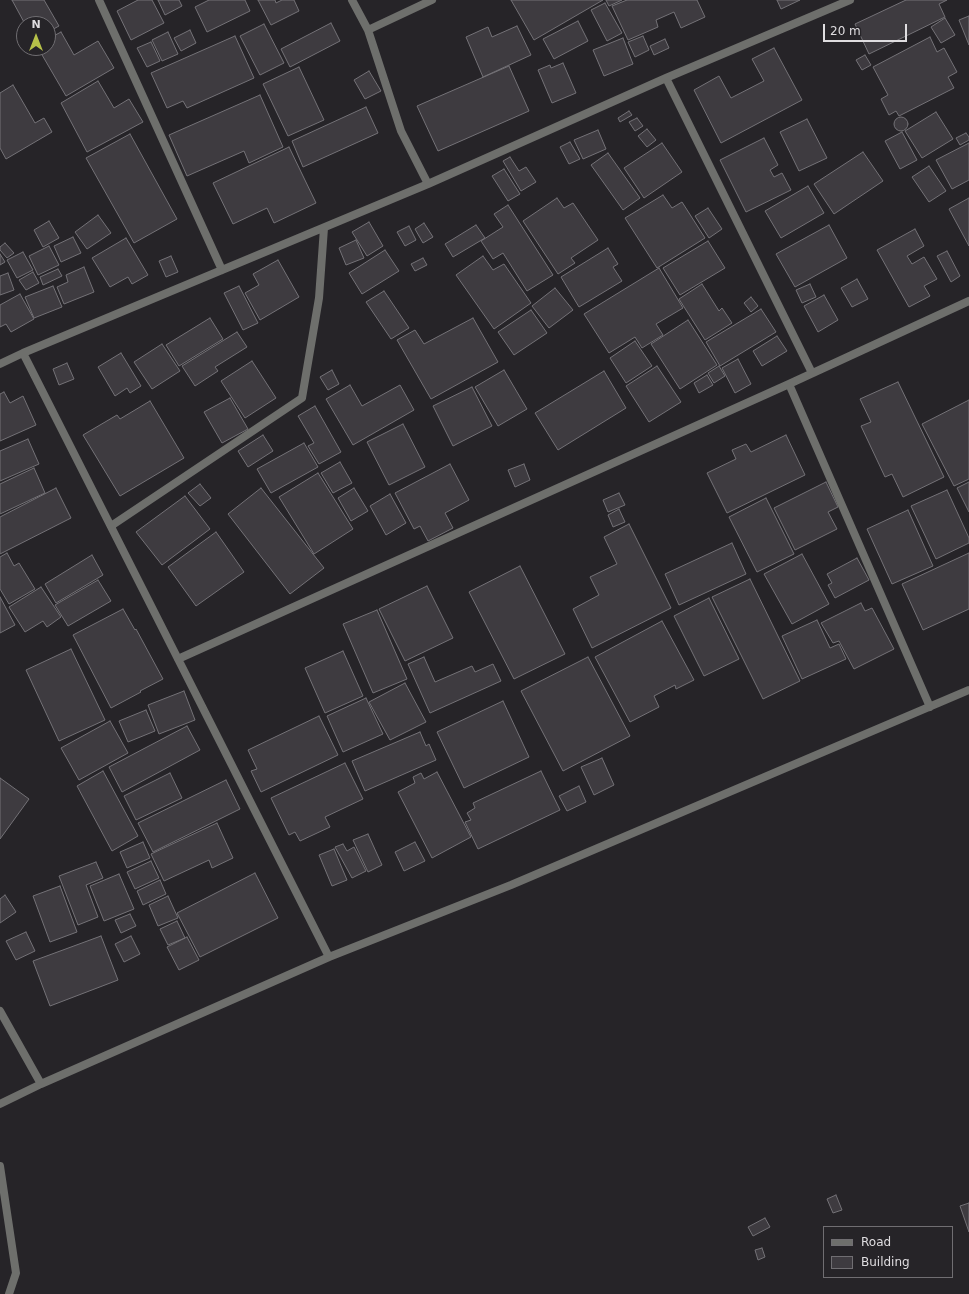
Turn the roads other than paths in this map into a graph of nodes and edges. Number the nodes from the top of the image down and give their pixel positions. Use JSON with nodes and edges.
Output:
{"nodes":[{"id":1,"x":99,"y":0,"type":"edge"},
{"id":2,"x":352,"y":0,"type":"edge"},
{"id":3,"x":432,"y":0,"type":"edge"},
{"id":4,"x":850,"y":0,"type":"edge"},
{"id":5,"x":368,"y":30,"type":"junction"},
{"id":6,"x":666,"y":78,"type":"junction"},
{"id":7,"x":428,"y":184,"type":"junction"},
{"id":8,"x":324,"y":228,"type":"junction"},
{"id":9,"x":222,"y":270,"type":"junction"},
{"id":10,"x":969,"y":301,"type":"edge"},
{"id":11,"x":23,"y":353,"type":"junction"},
{"id":12,"x":0,"y":364,"type":"edge"},
{"id":13,"x":812,"y":373,"type":"junction"},
{"id":14,"x":788,"y":384,"type":"junction"},
{"id":15,"x":110,"y":526,"type":"junction"},
{"id":16,"x":178,"y":659,"type":"junction"},
{"id":17,"x":969,"y":690,"type":"edge"},
{"id":18,"x":930,"y":707,"type":"junction"},
{"id":19,"x":329,"y":956,"type":"junction"},
{"id":20,"x":0,"y":1011,"type":"edge"},
{"id":21,"x":41,"y":1084,"type":"junction"},
{"id":22,"x":0,"y":1104,"type":"edge"},
{"id":23,"x":0,"y":1166,"type":"edge"},
{"id":24,"x":9,"y":1294,"type":"edge"}],
"edges":[{"from":1,"to":9,"type":"street"},
{"from":2,"to":5,"type":"street"},
{"from":3,"to":5,"type":"street"},
{"from":4,"to":6,"type":"street"},
{"from":5,"to":7,"type":"street"},
{"from":6,"to":7,"type":"street"},
{"from":6,"to":13,"type":"street"},
{"from":7,"to":8,"type":"street"},
{"from":8,"to":9,"type":"street"},
{"from":8,"to":15,"type":"street"},
{"from":9,"to":11,"type":"street"},
{"from":10,"to":13,"type":"street"},
{"from":11,"to":12,"type":"street"},
{"from":11,"to":15,"type":"street"},
{"from":13,"to":14,"type":"street"},
{"from":14,"to":16,"type":"street"},
{"from":14,"to":18,"type":"street"},
{"from":15,"to":16,"type":"street"},
{"from":16,"to":19,"type":"street"},
{"from":17,"to":18,"type":"street"},
{"from":18,"to":19,"type":"street"},
{"from":19,"to":21,"type":"street"},
{"from":20,"to":21,"type":"street"},
{"from":21,"to":22,"type":"street"},
{"from":23,"to":24,"type":"street"}]}
